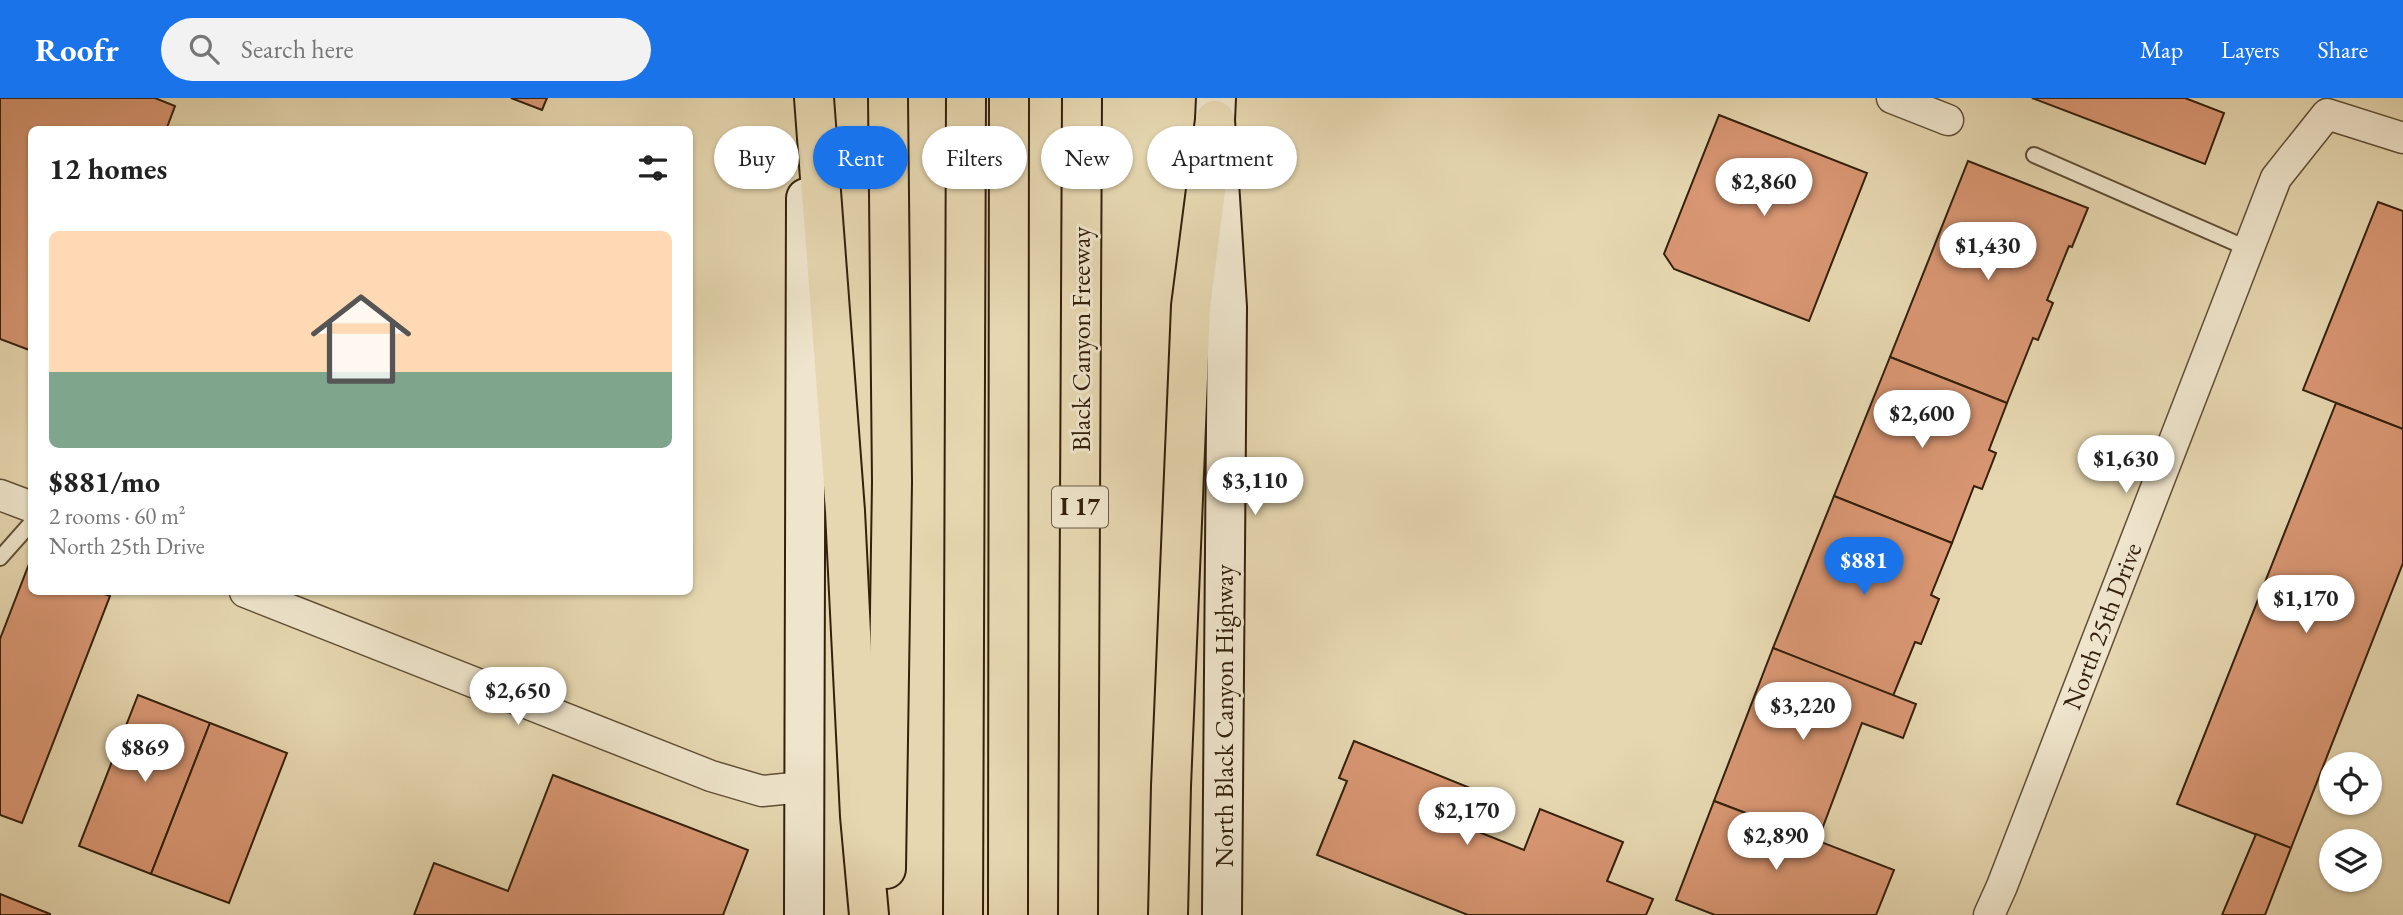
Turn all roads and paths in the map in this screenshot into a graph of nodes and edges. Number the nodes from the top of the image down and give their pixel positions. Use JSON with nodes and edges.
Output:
{"nodes":[{"id":1,"x":807,"y":98,"type":"edge"},
{"id":2,"x":814,"y":98,"type":"edge"},
{"id":3,"x":888,"y":98,"type":"edge"},
{"id":4,"x":966,"y":98,"type":"edge"},
{"id":5,"x":1009,"y":98,"type":"edge"},
{"id":6,"x":1082,"y":98,"type":"edge"},
{"id":7,"x":1892,"y":98,"type":"edge"},
{"id":8,"x":1215,"y":109,"type":"edge"},
{"id":9,"x":1948,"y":120,"type":"dead end"},
{"id":10,"x":2403,"y":138,"type":"edge"},
{"id":11,"x":2034,"y":155,"type":"dead end"},
{"id":12,"x":2249,"y":249,"type":"junction"},
{"id":13,"x":0,"y":495,"type":"edge"},
{"id":14,"x":28,"y":506,"type":"edge"},
{"id":15,"x":28,"y":526,"type":"edge"},
{"id":16,"x":0,"y":558,"type":"edge"},
{"id":17,"x":253,"y":595,"type":"edge"},
{"id":18,"x":803,"y":787,"type":"junction"},
{"id":19,"x":804,"y":915,"type":"edge"},
{"id":20,"x":869,"y":915,"type":"edge"},
{"id":21,"x":885,"y":915,"type":"edge"},
{"id":22,"x":963,"y":915,"type":"edge"},
{"id":23,"x":1008,"y":915,"type":"edge"},
{"id":24,"x":1078,"y":915,"type":"edge"},
{"id":25,"x":1168,"y":915,"type":"edge"},
{"id":26,"x":1222,"y":915,"type":"edge"},
{"id":27,"x":1989,"y":915,"type":"edge"}],
"edges":[{"from":1,"to":18,"type":"main road"},
{"from":2,"to":20,"type":"highway"},
{"from":3,"to":21,"type":"highway"},
{"from":4,"to":22,"type":"highway"},
{"from":5,"to":23,"type":"highway"},
{"from":6,"to":24,"type":"highway","name":"Black Canyon Freeway","number":"I 17"},
{"from":7,"to":9,"type":"street"},
{"from":8,"to":25,"type":"highway"},
{"from":8,"to":26,"type":"main road","name":"North Black Canyon Highway"},
{"from":10,"to":12,"type":"street","name":"North 25th Drive"},
{"from":11,"to":12,"type":"lane"},
{"from":12,"to":27,"type":"street","name":"North 25th Drive"},
{"from":13,"to":14,"type":"street"},
{"from":15,"to":16,"type":"lane"},
{"from":17,"to":18,"type":"street"},
{"from":18,"to":19,"type":"main road"}]}
